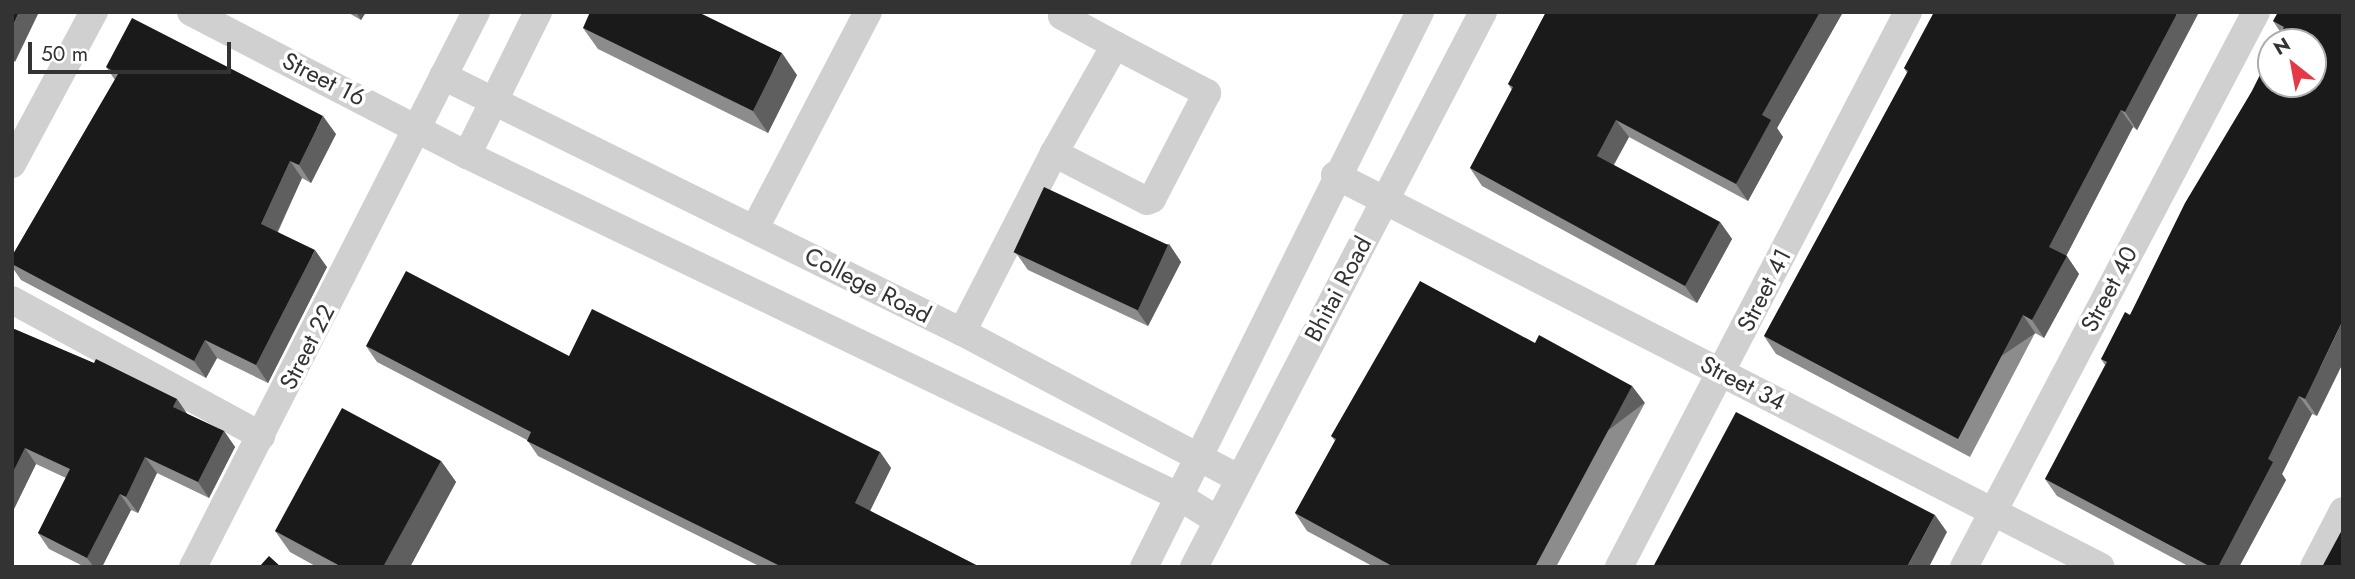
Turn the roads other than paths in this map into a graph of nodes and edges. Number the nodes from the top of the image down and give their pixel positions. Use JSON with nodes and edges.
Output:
{"nodes":[{"id":1,"x":94,"y":12,"type":"edge"},
{"id":2,"x":191,"y":12,"type":"edge"},
{"id":3,"x":476,"y":12,"type":"edge"},
{"id":4,"x":538,"y":12,"type":"edge"},
{"id":5,"x":868,"y":12,"type":"edge"},
{"id":6,"x":1064,"y":12,"type":"edge"},
{"id":7,"x":1420,"y":12,"type":"edge"},
{"id":8,"x":1483,"y":12,"type":"edge"},
{"id":9,"x":1908,"y":12,"type":"edge"},
{"id":10,"x":2256,"y":12,"type":"edge"},
{"id":11,"x":1115,"y":45,"type":"junction"},
{"id":12,"x":443,"y":76,"type":"junction"},
{"id":13,"x":494,"y":100,"type":"junction"},
{"id":14,"x":420,"y":127,"type":"junction"},
{"id":15,"x":1054,"y":153,"type":"junction"},
{"id":16,"x":467,"y":155,"type":"junction"},
{"id":17,"x":12,"y":164,"type":"edge"},
{"id":18,"x":1335,"y":175,"type":"junction"},
{"id":19,"x":1384,"y":201,"type":"junction"},
{"id":20,"x":755,"y":228,"type":"junction"},
{"id":21,"x":12,"y":300,"type":"edge"},
{"id":22,"x":962,"y":332,"type":"junction"},
{"id":23,"x":1722,"y":372,"type":"junction"},
{"id":24,"x":261,"y":436,"type":"junction"},
{"id":25,"x":1198,"y":457,"type":"junction"},
{"id":26,"x":1238,"y":478,"type":"junction"},
{"id":27,"x":1181,"y":497,"type":"junction"},
{"id":28,"x":2343,"y":511,"type":"edge"},
{"id":29,"x":1992,"y":512,"type":"junction"},
{"id":30,"x":1217,"y":520,"type":"junction"},
{"id":31,"x":193,"y":567,"type":"edge"},
{"id":32,"x":1144,"y":567,"type":"edge"},
{"id":33,"x":1194,"y":567,"type":"edge"},
{"id":34,"x":1619,"y":567,"type":"edge"},
{"id":35,"x":1964,"y":567,"type":"edge"},
{"id":36,"x":2101,"y":567,"type":"edge"},
{"id":37,"x":2314,"y":567,"type":"edge"}],
"edges":[{"from":1,"to":17,"type":"street"},
{"from":2,"to":14,"type":"street","name":"Street 16"},
{"from":3,"to":12,"type":"street"},
{"from":4,"to":13,"type":"street"},
{"from":5,"to":20,"type":"street"},
{"from":6,"to":11,"type":"street"},
{"from":7,"to":18,"type":"street","name":"Bhitai Road"},
{"from":8,"to":19,"type":"street","name":"Bhitai Road"},
{"from":9,"to":23,"type":"street","name":"Street 41"},
{"from":10,"to":29,"type":"street","name":"Street 40"},
{"from":11,"to":15,"type":"street"},
{"from":11,"to":15,"type":"street"},
{"from":12,"to":13,"type":"street","name":"College Road"},
{"from":12,"to":14,"type":"street"},
{"from":13,"to":16,"type":"street"},
{"from":13,"to":20,"type":"street","name":"College Road"},
{"from":14,"to":16,"type":"street"},
{"from":14,"to":24,"type":"street","name":"Street 22"},
{"from":15,"to":22,"type":"street"},
{"from":16,"to":27,"type":"street"},
{"from":18,"to":19,"type":"street","name":"Street 34"},
{"from":18,"to":25,"type":"street","name":"Bhitai Road"},
{"from":19,"to":23,"type":"street","name":"Street 34"},
{"from":19,"to":26,"type":"street","name":"Bhitai Road"},
{"from":20,"to":22,"type":"street","name":"College Road"},
{"from":21,"to":24,"type":"street"},
{"from":22,"to":25,"type":"street","name":"College Road"},
{"from":23,"to":29,"type":"street","name":"Street 34"},
{"from":23,"to":34,"type":"street","name":"Street 41"},
{"from":24,"to":31,"type":"street","name":"Street 22"},
{"from":25,"to":26,"type":"street","name":"College Road"},
{"from":25,"to":27,"type":"street","name":"Bhitai Road"},
{"from":26,"to":30,"type":"street","name":"Bhitai Road"},
{"from":27,"to":30,"type":"street"},
{"from":27,"to":32,"type":"street","name":"Bhitai Road"},
{"from":28,"to":37,"type":"street"},
{"from":29,"to":35,"type":"street","name":"Street 40"},
{"from":29,"to":36,"type":"street","name":"Street 34"},
{"from":30,"to":33,"type":"street","name":"Bhitai Road"}]}
